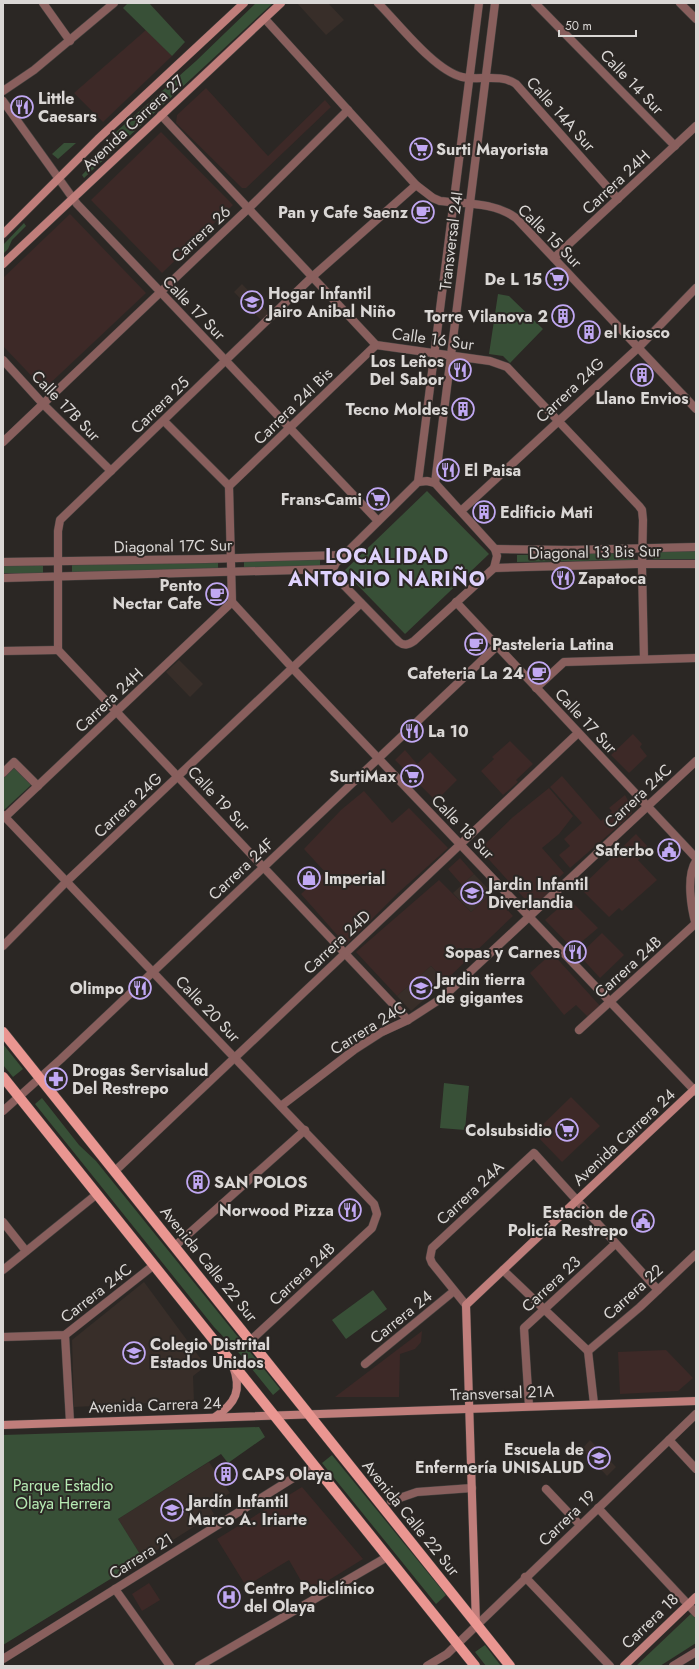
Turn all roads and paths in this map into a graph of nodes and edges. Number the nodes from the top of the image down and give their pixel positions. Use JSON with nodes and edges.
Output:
{"nodes":[{"id":1,"x":43,"y":3,"type":"edge"},
{"id":2,"x":114,"y":3,"type":"edge"},
{"id":3,"x":244,"y":3,"type":"edge"},
{"id":4,"x":281,"y":3,"type":"edge"},
{"id":5,"x":378,"y":3,"type":"edge"},
{"id":6,"x":479,"y":3,"type":"edge"},
{"id":7,"x":495,"y":3,"type":"edge"},
{"id":8,"x":535,"y":3,"type":"edge"},
{"id":9,"x":680,"y":3,"type":"edge"},
{"id":10,"x":265,"y":18,"type":"junction"},
{"id":11,"x":696,"y":19,"type":"edge"},
{"id":12,"x":70,"y":41,"type":"junction"},
{"id":13,"x":470,"y":78,"type":"junction"},
{"id":14,"x":485,"y":78,"type":"junction"},
{"id":15,"x":3,"y":91,"type":"edge"},
{"id":16,"x":3,"y":102,"type":"edge"},
{"id":17,"x":348,"y":110,"type":"junction"},
{"id":18,"x":161,"y":115,"type":"junction"},
{"id":19,"x":696,"y":126,"type":"edge"},
{"id":20,"x":675,"y":146,"type":"junction"},
{"id":21,"x":58,"y":179,"type":"junction"},
{"id":22,"x":416,"y":185,"type":"junction"},
{"id":23,"x":72,"y":198,"type":"junction"},
{"id":24,"x":618,"y":199,"type":"junction"},
{"id":25,"x":454,"y":203,"type":"junction"},
{"id":26,"x":469,"y":204,"type":"junction"},
{"id":27,"x":248,"y":209,"type":"junction"},
{"id":28,"x":3,"y":234,"type":"edge"},
{"id":29,"x":554,"y":258,"type":"junction"},
{"id":30,"x":3,"y":264,"type":"edge"},
{"id":31,"x":312,"y":277,"type":"junction"},
{"id":32,"x":696,"y":288,"type":"edge"},
{"id":33,"x":160,"y":292,"type":"junction"},
{"id":34,"x":376,"y":345,"type":"junction"},
{"id":35,"x":639,"y":347,"type":"junction"},
{"id":36,"x":434,"y":354,"type":"junction"},
{"id":37,"x":450,"y":356,"type":"junction"},
{"id":38,"x":3,"y":360,"type":"edge"},
{"id":39,"x":226,"y":361,"type":"junction"},
{"id":40,"x":44,"y":405,"type":"junction"},
{"id":41,"x":696,"y":409,"type":"edge"},
{"id":42,"x":164,"y":421,"type":"junction"},
{"id":43,"x":557,"y":421,"type":"junction"},
{"id":44,"x":290,"y":428,"type":"junction"},
{"id":45,"x":3,"y":442,"type":"edge"},
{"id":46,"x":111,"y":471,"type":"junction"},
{"id":47,"x":418,"y":482,"type":"junction"},
{"id":48,"x":435,"y":483,"type":"junction"},
{"id":49,"x":229,"y":486,"type":"junction"},
{"id":50,"x":461,"y":511,"type":"junction"},
{"id":51,"x":378,"y":521,"type":"junction"},
{"id":52,"x":642,"y":547,"type":"junction"},
{"id":53,"x":696,"y":547,"type":"edge"},
{"id":54,"x":495,"y":549,"type":"junction"},
{"id":55,"x":344,"y":555,"type":"junction"},
{"id":56,"x":231,"y":559,"type":"junction"},
{"id":57,"x":58,"y":561,"type":"junction"},
{"id":58,"x":3,"y":562,"type":"edge"},
{"id":59,"x":642,"y":564,"type":"junction"},
{"id":60,"x":696,"y":564,"type":"edge"},
{"id":61,"x":494,"y":568,"type":"junction"},
{"id":62,"x":333,"y":569,"type":"junction"},
{"id":63,"x":231,"y":572,"type":"junction"},
{"id":64,"x":58,"y":577,"type":"junction"},
{"id":65,"x":3,"y":578,"type":"edge"},
{"id":66,"x":232,"y":602,"type":"junction"},
{"id":67,"x":456,"y":602,"type":"junction"},
{"id":68,"x":361,"y":603,"type":"junction"},
{"id":69,"x":497,"y":646,"type":"junction"},
{"id":70,"x":58,"y":650,"type":"junction"},
{"id":71,"x":3,"y":651,"type":"edge"},
{"id":72,"x":696,"y":658,"type":"edge"},
{"id":73,"x":644,"y":659,"type":"junction"},
{"id":74,"x":293,"y":668,"type":"junction"},
{"id":75,"x":536,"y":688,"type":"junction"},
{"id":76,"x":116,"y":712,"type":"junction"},
{"id":77,"x":578,"y":733,"type":"junction"},
{"id":78,"x":378,"y":758,"type":"junction"},
{"id":79,"x":696,"y":760,"type":"edge"},
{"id":80,"x":3,"y":773,"type":"edge"},
{"id":81,"x":178,"y":777,"type":"junction"},
{"id":82,"x":38,"y":786,"type":"junction"},
{"id":83,"x":647,"y":806,"type":"junction"},
{"id":84,"x":4,"y":816,"type":"edge"},
{"id":85,"x":460,"y":845,"type":"junction"},
{"id":86,"x":696,"y":858,"type":"edge"},
{"id":87,"x":696,"y":861,"type":"edge"},
{"id":88,"x":264,"y":867,"type":"junction"},
{"id":89,"x":66,"y":882,"type":"junction"},
{"id":90,"x":529,"y":918,"type":"junction"},
{"id":91,"x":696,"y":924,"type":"edge"},
{"id":92,"x":3,"y":946,"type":"edge"},
{"id":93,"x":346,"y":953,"type":"junction"},
{"id":94,"x":153,"y":972,"type":"junction"},
{"id":95,"x":611,"y":1001,"type":"junction"},
{"id":96,"x":408,"y":1020,"type":"junction"},
{"id":97,"x":579,"y":1030,"type":"dead end"},
{"id":98,"x":3,"y":1032,"type":"edge"},
{"id":99,"x":235,"y":1058,"type":"junction"},
{"id":100,"x":3,"y":1077,"type":"edge"},
{"id":101,"x":40,"y":1078,"type":"junction"},
{"id":102,"x":695,"y":1090,"type":"edge"},
{"id":103,"x":19,"y":1097,"type":"junction"},
{"id":104,"x":281,"y":1106,"type":"junction"},
{"id":105,"x":3,"y":1111,"type":"edge"},
{"id":106,"x":305,"y":1130,"type":"junction"},
{"id":107,"x":115,"y":1171,"type":"junction"},
{"id":108,"x":97,"y":1194,"type":"junction"},
{"id":109,"x":576,"y":1201,"type":"junction"},
{"id":110,"x":3,"y":1222,"type":"edge"},
{"id":111,"x":372,"y":1228,"type":"joint"},
{"id":112,"x":615,"y":1244,"type":"junction"},
{"id":113,"x":175,"y":1246,"type":"junction"},
{"id":114,"x":26,"y":1251,"type":"junction"},
{"id":115,"x":696,"y":1254,"type":"edge"},
{"id":116,"x":154,"y":1265,"type":"junction"},
{"id":117,"x":3,"y":1270,"type":"edge"},
{"id":118,"x":503,"y":1270,"type":"junction"},
{"id":119,"x":658,"y":1290,"type":"junction"},
{"id":120,"x":454,"y":1291,"type":"junction"},
{"id":121,"x":466,"y":1304,"type":"junction"},
{"id":122,"x":544,"y":1309,"type":"junction"},
{"id":123,"x":65,"y":1335,"type":"junction"},
{"id":124,"x":3,"y":1337,"type":"edge"},
{"id":125,"x":250,"y":1341,"type":"junction"},
{"id":126,"x":588,"y":1351,"type":"junction"},
{"id":127,"x":232,"y":1362,"type":"junction"},
{"id":128,"x":365,"y":1364,"type":"dead end"},
{"id":129,"x":696,"y":1401,"type":"edge"},
{"id":130,"x":594,"y":1404,"type":"junction"},
{"id":131,"x":529,"y":1406,"type":"junction"},
{"id":132,"x":469,"y":1408,"type":"junction"},
{"id":133,"x":308,"y":1413,"type":"junction"},
{"id":134,"x":696,"y":1414,"type":"edge"},
{"id":135,"x":274,"y":1415,"type":"junction"},
{"id":136,"x":214,"y":1417,"type":"junction"},
{"id":137,"x":70,"y":1422,"type":"junction"},
{"id":138,"x":3,"y":1425,"type":"edge"},
{"id":139,"x":669,"y":1440,"type":"junction"},
{"id":140,"x":314,"y":1465,"type":"junction"},
{"id":141,"x":696,"y":1469,"type":"edge"},
{"id":142,"x":472,"y":1488,"type":"junction"},
{"id":143,"x":546,"y":1489,"type":"dead end"},
{"id":144,"x":391,"y":1501,"type":"dead end"},
{"id":145,"x":598,"y":1508,"type":"junction"},
{"id":146,"x":580,"y":1525,"type":"junction"},
{"id":147,"x":387,"y":1557,"type":"junction"},
{"id":148,"x":525,"y":1577,"type":"junction"},
{"id":149,"x":114,"y":1589,"type":"junction"},
{"id":150,"x":696,"y":1597,"type":"edge"},
{"id":151,"x":688,"y":1604,"type":"junction"},
{"id":152,"x":696,"y":1613,"type":"edge"},
{"id":153,"x":476,"y":1624,"type":"junction"},
{"id":154,"x":456,"y":1643,"type":"junction"},
{"id":155,"x":696,"y":1652,"type":"edge"},
{"id":156,"x":3,"y":1659,"type":"edge"},
{"id":157,"x":170,"y":1666,"type":"edge"},
{"id":158,"x":199,"y":1666,"type":"edge"},
{"id":159,"x":427,"y":1666,"type":"edge"},
{"id":160,"x":475,"y":1666,"type":"edge"},
{"id":161,"x":510,"y":1666,"type":"edge"},
{"id":162,"x":610,"y":1666,"type":"edge"},
{"id":163,"x":624,"y":1666,"type":"edge"},
{"id":164,"x":673,"y":1666,"type":"edge"}],
"edges":[{"from":1,"to":12,"type":"street"},
{"from":2,"to":12,"type":"street"},
{"from":3,"to":21,"type":"main road","name":"Avenida Carrera 27"},
{"from":4,"to":10,"type":"main road","name":"Avenida Carrera 27"},
{"from":5,"to":13,"type":"street","name":"Calle 14A Sur"},
{"from":6,"to":13,"type":"street","name":"Transversal 24I"},
{"from":7,"to":14,"type":"street","name":"Transversal 24I"},
{"from":8,"to":20,"type":"street","name":"Calle 14 Sur"},
{"from":9,"to":11,"type":"street"},
{"from":10,"to":17,"type":"street","name":"Calle 15 Sur"},
{"from":10,"to":18,"type":"main road","name":"Avenida Carrera 27"},
{"from":12,"to":15,"type":"street"},
{"from":13,"to":14,"type":"street","name":"Calle 14A Sur"},
{"from":13,"to":25,"type":"street","name":"Transversal 24I"},
{"from":14,"to":24,"type":"street","name":"Calle 14A Sur"},
{"from":14,"to":26,"type":"street","name":"Transversal 24I"},
{"from":16,"to":21,"type":"street","name":"Calle 17 Sur"},
{"from":17,"to":22,"type":"street","name":"Calle 15 Sur"},
{"from":17,"to":27,"type":"street","name":"Carrera 26"},
{"from":18,"to":23,"type":"main road","name":"Avenida Carrera 27"},
{"from":18,"to":27,"type":"street","name":"Calle 16 Sur"},
{"from":19,"to":20,"type":"street","name":"Carrera 24H"},
{"from":20,"to":24,"type":"street","name":"Carrera 24H"},
{"from":21,"to":23,"type":"street","name":"Calle 17 Sur"},
{"from":21,"to":28,"type":"main road","name":"Avenida Carrera 27"},
{"from":22,"to":25,"type":"street","name":"Calle 15 Sur"},
{"from":22,"to":31,"type":"street","name":"Carrera 25"},
{"from":23,"to":30,"type":"main road","name":"Avenida Carrera 27"},
{"from":23,"to":33,"type":"street","name":"Calle 17 Sur"},
{"from":24,"to":29,"type":"street","name":"Carrera 24H"},
{"from":25,"to":26,"type":"street","name":"Calle 15 Sur"},
{"from":25,"to":36,"type":"street","name":"Transversal 24I"},
{"from":26,"to":29,"type":"street","name":"Calle 15 Sur"},
{"from":26,"to":37,"type":"street","name":"Transversal 24I"},
{"from":27,"to":31,"type":"street","name":"Calle 16 Sur"},
{"from":27,"to":33,"type":"street","name":"Carrera 26"},
{"from":29,"to":35,"type":"street","name":"Calle 15 Sur"},
{"from":31,"to":34,"type":"street","name":"Calle 16 Sur"},
{"from":31,"to":39,"type":"street","name":"Carrera 25"},
{"from":32,"to":35,"type":"street","name":"Carrera 24G"},
{"from":33,"to":39,"type":"street","name":"Calle 17 Sur"},
{"from":33,"to":40,"type":"street","name":"Carrera 26"},
{"from":34,"to":36,"type":"street","name":"Calle 16 Sur"},
{"from":34,"to":44,"type":"street","name":"Carrera 24I Bis"},
{"from":35,"to":41,"type":"street","name":"Calle 15 Sur"},
{"from":35,"to":43,"type":"street","name":"Carrera 24G"},
{"from":36,"to":37,"type":"street","name":"Calle 16 Sur"},
{"from":36,"to":47,"type":"street","name":"Transversal 24I"},
{"from":37,"to":43,"type":"street","name":"Calle 16 Sur"},
{"from":37,"to":48,"type":"street","name":"Transversal 24I"},
{"from":38,"to":40,"type":"street","name":"Calle 17B Sur"},
{"from":39,"to":42,"type":"street","name":"Carrera 25"},
{"from":39,"to":44,"type":"street","name":"Calle 17 Sur"},
{"from":40,"to":45,"type":"street","name":"Carrera 26"},
{"from":40,"to":46,"type":"street","name":"Calle 17B Sur"},
{"from":42,"to":46,"type":"street","name":"Carrera 25"},
{"from":42,"to":49,"type":"street"},
{"from":43,"to":50,"type":"street","name":"Carrera 24G"},
{"from":43,"to":52,"type":"street","name":"Calle 16 Sur"},
{"from":44,"to":49,"type":"street","name":"Carrera 24I Bis"},
{"from":44,"to":51,"type":"street","name":"Calle 17 Sur"},
{"from":46,"to":57,"type":"street","name":"Carrera 25"},
{"from":47,"to":48,"type":"street"},
{"from":47,"to":51,"type":"street"},
{"from":48,"to":50,"type":"street"},
{"from":49,"to":56,"type":"street"},
{"from":50,"to":54,"type":"street"},
{"from":51,"to":55,"type":"street"},
{"from":52,"to":53,"type":"street","name":"Diagonal 13 Bis Sur"},
{"from":52,"to":54,"type":"street","name":"Diagonal 13 Bis Sur"},
{"from":52,"to":59,"type":"street"},
{"from":54,"to":61,"type":"street"},
{"from":55,"to":56,"type":"street","name":"Diagonal 17C Sur"},
{"from":55,"to":62,"type":"street"},
{"from":56,"to":57,"type":"street","name":"Diagonal 17C Sur"},
{"from":56,"to":63,"type":"street"},
{"from":57,"to":58,"type":"street","name":"Diagonal 17C Sur"},
{"from":57,"to":64,"type":"street","name":"Carrera 25"},
{"from":59,"to":60,"type":"street","name":"Diagonal 13 Bis Sur"},
{"from":59,"to":61,"type":"street","name":"Diagonal 13 Bis Sur"},
{"from":59,"to":73,"type":"street"},
{"from":61,"to":67,"type":"street"},
{"from":62,"to":63,"type":"street","name":"Diagonal 17C Sur"},
{"from":62,"to":68,"type":"street"},
{"from":63,"to":64,"type":"street","name":"Diagonal 17C Sur"},
{"from":63,"to":66,"type":"street"},
{"from":64,"to":65,"type":"street","name":"Diagonal 17C Sur"},
{"from":64,"to":70,"type":"street","name":"Carrera 25"},
{"from":66,"to":74,"type":"street","name":"Calle 18 Sur"},
{"from":66,"to":76,"type":"street","name":"Carrera 24H"},
{"from":67,"to":68,"type":"street"},
{"from":67,"to":69,"type":"street","name":"Calle 17 Sur"},
{"from":68,"to":74,"type":"street","name":"Carrera 24G"},
{"from":69,"to":75,"type":"street","name":"Calle 17 Sur"},
{"from":69,"to":78,"type":"street","name":"Carrera 24F"},
{"from":70,"to":71,"type":"street"},
{"from":70,"to":76,"type":"street","name":"Calle 19 Sur"},
{"from":72,"to":73,"type":"street"},
{"from":73,"to":75,"type":"street"},
{"from":74,"to":78,"type":"street","name":"Calle 18 Sur"},
{"from":74,"to":81,"type":"street","name":"Carrera 24G"},
{"from":75,"to":77,"type":"street","name":"Calle 17 Sur"},
{"from":76,"to":81,"type":"street","name":"Calle 19 Sur"},
{"from":76,"to":82,"type":"street","name":"Carrera 24H"},
{"from":77,"to":83,"type":"street","name":"Calle 17 Sur"},
{"from":77,"to":85,"type":"street","name":"Carrera 24D"},
{"from":78,"to":85,"type":"street","name":"Calle 18 Sur"},
{"from":78,"to":88,"type":"street","name":"Carrera 24F"},
{"from":79,"to":83,"type":"street","name":"Carrera 24C"},
{"from":80,"to":82,"type":"street"},
{"from":81,"to":88,"type":"street","name":"Calle 19 Sur"},
{"from":81,"to":89,"type":"street","name":"Carrera 24G"},
{"from":82,"to":84,"type":"street","name":"Carrera 24H"},
{"from":83,"to":86,"type":"street","name":"Calle 17 Sur"},
{"from":83,"to":90,"type":"street","name":"Carrera 24C"},
{"from":84,"to":89,"type":"street","name":"Calle 20 Sur"},
{"from":85,"to":90,"type":"street","name":"Calle 18 Sur"},
{"from":85,"to":93,"type":"street","name":"Carrera 24D"},
{"from":87,"to":91,"type":"street"},
{"from":88,"to":93,"type":"street","name":"Calle 19 Sur"},
{"from":88,"to":94,"type":"street","name":"Carrera 24F"},
{"from":89,"to":92,"type":"street","name":"Carrera 24G"},
{"from":89,"to":94,"type":"street","name":"Calle 20 Sur"},
{"from":90,"to":95,"type":"street","name":"Calle 18 Sur"},
{"from":90,"to":96,"type":"street","name":"Carrera 24C"},
{"from":91,"to":95,"type":"street","name":"Carrera 24B"},
{"from":93,"to":96,"type":"street","name":"Calle 19 Sur"},
{"from":93,"to":99,"type":"street","name":"Carrera 24D"},
{"from":94,"to":99,"type":"street","name":"Calle 20 Sur"},
{"from":94,"to":101,"type":"street","name":"Carrera 24F"},
{"from":95,"to":97,"type":"street","name":"Carrera 24B"},
{"from":95,"to":102,"type":"street","name":"Calle 18 Sur"},
{"from":96,"to":104,"type":"street","name":"Carrera 24C"},
{"from":98,"to":101,"type":"main road","name":"Avenida Calle 22 Sur"},
{"from":99,"to":104,"type":"street","name":"Calle 20 Sur"},
{"from":99,"to":107,"type":"street","name":"Carrera 24D"},
{"from":100,"to":103,"type":"main road"},
{"from":101,"to":103,"type":"street","name":"Carrera 24F"},
{"from":101,"to":107,"type":"main road","name":"Avenida Calle 22 Sur"},
{"from":102,"to":109,"type":"main road","name":"Avenida Carrera 24"},
{"from":103,"to":105,"type":"street","name":"Carrera 24F"},
{"from":103,"to":108,"type":"main road"},
{"from":104,"to":106,"type":"street","name":"Calle 20 Sur"},
{"from":106,"to":111,"type":"street","name":"Calle 20 Sur"},
{"from":106,"to":113,"type":"street"},
{"from":107,"to":113,"type":"main road","name":"Avenida Calle 22 Sur"},
{"from":108,"to":114,"type":"street"},
{"from":108,"to":116,"type":"main road"},
{"from":109,"to":112,"type":"street"},
{"from":109,"to":118,"type":"main road","name":"Avenida Carrera 24"},
{"from":109,"to":120,"type":"street","name":"Carrera 24A"},
{"from":110,"to":114,"type":"street"},
{"from":111,"to":125,"type":"street","name":"Carrera 24B"},
{"from":112,"to":119,"type":"street"},
{"from":112,"to":122,"type":"street","name":"Carrera 23"},
{"from":113,"to":125,"type":"main road","name":"Avenida Calle 22 Sur"},
{"from":114,"to":117,"type":"street"},
{"from":115,"to":119,"type":"street","name":"Carrera 22"},
{"from":116,"to":123,"type":"street","name":"Carrera 24C"},
{"from":116,"to":127,"type":"main road"},
{"from":118,"to":121,"type":"main road","name":"Avenida Carrera 24"},
{"from":118,"to":122,"type":"street"},
{"from":119,"to":126,"type":"street","name":"Carrera 22"},
{"from":120,"to":121,"type":"street"},
{"from":120,"to":128,"type":"street","name":"Carrera 24"},
{"from":121,"to":132,"type":"main road"},
{"from":122,"to":126,"type":"street"},
{"from":122,"to":131,"type":"street","name":"Carrera 23"},
{"from":123,"to":124,"type":"street","name":"Carrera 24C"},
{"from":123,"to":137,"type":"street"},
{"from":125,"to":133,"type":"main road","name":"Avenida Calle 22 Sur"},
{"from":126,"to":130,"type":"street"},
{"from":127,"to":135,"type":"main road"},
{"from":127,"to":136,"type":"main road"},
{"from":129,"to":130,"type":"main road","name":"Transversal 21A"},
{"from":130,"to":131,"type":"main road","name":"Transversal 21A"},
{"from":131,"to":132,"type":"main road","name":"Transversal 21A"},
{"from":132,"to":133,"type":"main road","name":"Transversal 21A"},
{"from":132,"to":142,"type":"main road"},
{"from":133,"to":135,"type":"main road","name":"Avenida Carrera 24"},
{"from":133,"to":153,"type":"main road","name":"Avenida Calle 22 Sur"},
{"from":134,"to":139,"type":"street","name":"Carrera 19"},
{"from":135,"to":136,"type":"main road","name":"Avenida Carrera 24"},
{"from":135,"to":140,"type":"main road"},
{"from":136,"to":137,"type":"main road","name":"Avenida Carrera 24"},
{"from":137,"to":138,"type":"main road","name":"Avenida Carrera 24"},
{"from":139,"to":141,"type":"street"},
{"from":139,"to":145,"type":"street","name":"Carrera 19"},
{"from":140,"to":147,"type":"main road"},
{"from":140,"to":149,"type":"street","name":"Carrera 21"},
{"from":142,"to":144,"type":"street"},
{"from":142,"to":153,"type":"main road"},
{"from":143,"to":146,"type":"street"},
{"from":145,"to":146,"type":"street","name":"Carrera 19"},
{"from":145,"to":151,"type":"street"},
{"from":146,"to":148,"type":"street","name":"Carrera 19"},
{"from":147,"to":154,"type":"main road"},
{"from":147,"to":158,"type":"street"},
{"from":148,"to":153,"type":"street","name":"Carrera 19"},
{"from":148,"to":162,"type":"street"},
{"from":149,"to":156,"type":"street","name":"Carrera 21"},
{"from":149,"to":157,"type":"street"},
{"from":150,"to":151,"type":"main road","name":"Carrera 18"},
{"from":151,"to":152,"type":"street"},
{"from":151,"to":163,"type":"main road","name":"Carrera 18"},
{"from":153,"to":154,"type":"street","name":"Carrera 19"},
{"from":153,"to":161,"type":"main road","name":"Avenida Calle 22 Sur"},
{"from":154,"to":159,"type":"street","name":"Carrera 19"},
{"from":154,"to":160,"type":"main road"},
{"from":155,"to":164,"type":"street"}]}
